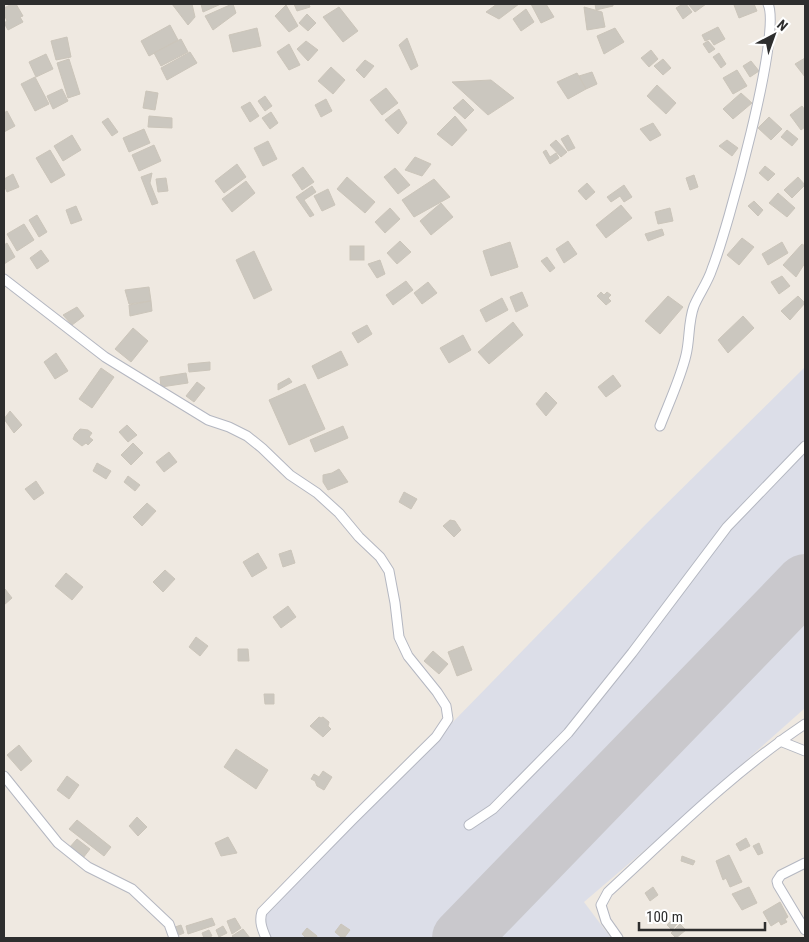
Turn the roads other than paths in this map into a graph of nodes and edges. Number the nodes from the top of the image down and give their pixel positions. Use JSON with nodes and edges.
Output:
{"nodes":[{"id":1,"x":768,"y":4,"type":"edge"},
{"id":2,"x":4,"y":279,"type":"edge"},
{"id":3,"x":660,"y":426,"type":"dead end"},
{"id":4,"x":805,"y":446,"type":"edge"},
{"id":5,"x":805,"y":724,"type":"edge"},
{"id":6,"x":780,"y":741,"type":"junction"},
{"id":7,"x":805,"y":752,"type":"edge"},
{"id":8,"x":4,"y":776,"type":"edge"},
{"id":9,"x":469,"y":825,"type":"dead end"},
{"id":10,"x":805,"y":863,"type":"edge"},
{"id":11,"x":805,"y":930,"type":"edge"},
{"id":12,"x":174,"y":938,"type":"edge"},
{"id":13,"x":266,"y":938,"type":"edge"},
{"id":14,"x":618,"y":938,"type":"edge"}],
"edges":[{"from":1,"to":3,"type":"street"},
{"from":2,"to":13,"type":"street"},
{"from":4,"to":9,"type":"street"},
{"from":5,"to":6,"type":"street"},
{"from":6,"to":7,"type":"street"},
{"from":6,"to":14,"type":"street"},
{"from":8,"to":12,"type":"street"},
{"from":10,"to":11,"type":"street"}]}
